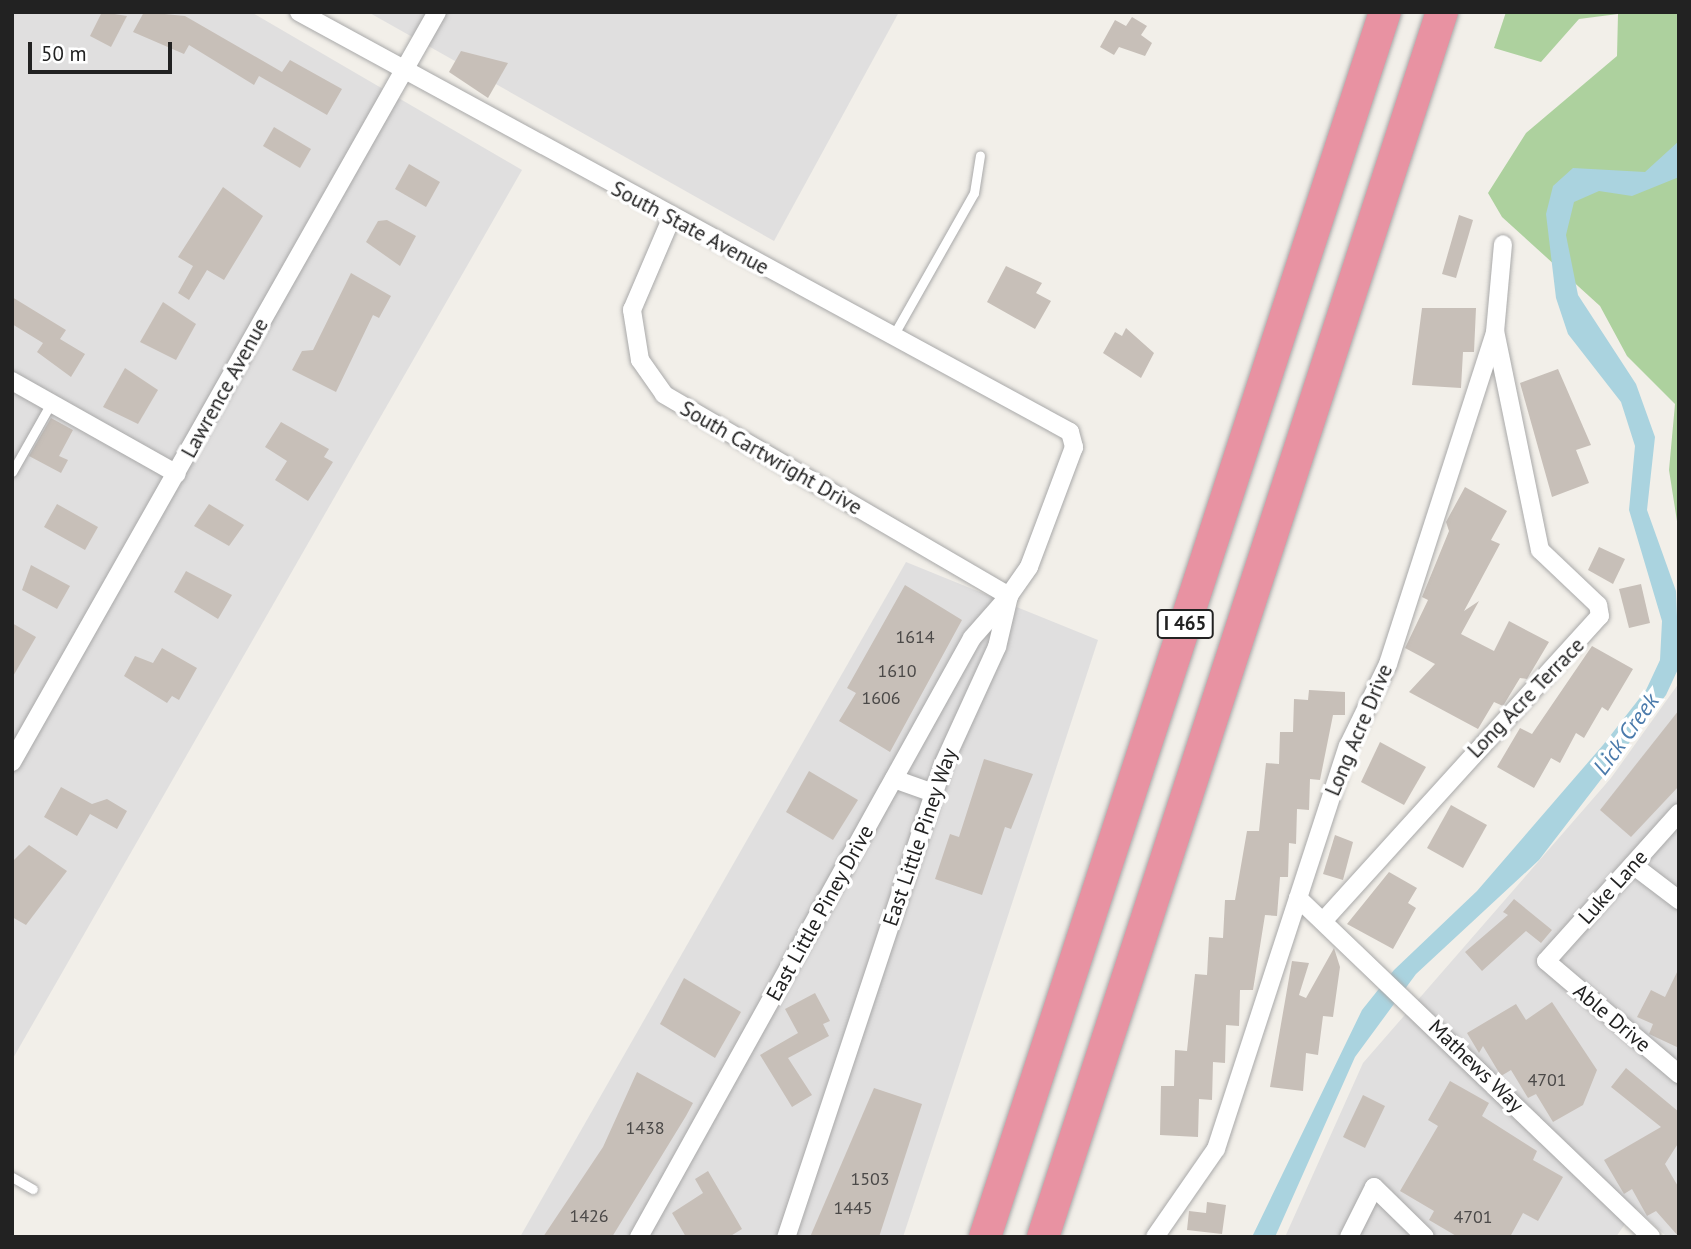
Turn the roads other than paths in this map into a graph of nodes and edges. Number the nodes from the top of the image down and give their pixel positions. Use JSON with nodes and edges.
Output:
{"nodes":[{"id":1,"x":299,"y":12,"type":"edge"},
{"id":2,"x":437,"y":12,"type":"edge"},
{"id":3,"x":1385,"y":12,"type":"edge"},
{"id":4,"x":1442,"y":12,"type":"edge"},
{"id":5,"x":404,"y":72,"type":"junction"},
{"id":6,"x":980,"y":155,"type":"dead end"},
{"id":7,"x":671,"y":219,"type":"junction"},
{"id":8,"x":1503,"y":244,"type":"dead end"},
{"id":9,"x":1495,"y":332,"type":"junction"},
{"id":10,"x":894,"y":335,"type":"junction"},
{"id":11,"x":12,"y":381,"type":"edge"},
{"id":12,"x":51,"y":403,"type":"junction"},
{"id":13,"x":1074,"y":447,"type":"joint"},
{"id":14,"x":12,"y":472,"type":"edge"},
{"id":15,"x":177,"y":474,"type":"junction"},
{"id":16,"x":1009,"y":596,"type":"junction"},
{"id":17,"x":17,"y":744,"type":"edge"},
{"id":18,"x":12,"y":762,"type":"edge"},
{"id":19,"x":894,"y":779,"type":"junction"},
{"id":20,"x":933,"y":793,"type":"junction"},
{"id":21,"x":1679,"y":813,"type":"edge"},
{"id":22,"x":1633,"y":865,"type":"junction"},
{"id":23,"x":1298,"y":898,"type":"junction"},
{"id":24,"x":1679,"y":900,"type":"edge"},
{"id":25,"x":1325,"y":919,"type":"junction"},
{"id":26,"x":1546,"y":961,"type":"joint"},
{"id":27,"x":1679,"y":1074,"type":"edge"},
{"id":28,"x":12,"y":1177,"type":"edge"},
{"id":29,"x":33,"y":1189,"type":"dead end"},
{"id":30,"x":639,"y":1237,"type":"edge"},
{"id":31,"x":786,"y":1237,"type":"edge"},
{"id":32,"x":985,"y":1237,"type":"edge"},
{"id":33,"x":1043,"y":1237,"type":"edge"},
{"id":34,"x":1155,"y":1237,"type":"edge"},
{"id":35,"x":1349,"y":1237,"type":"edge"},
{"id":36,"x":1424,"y":1237,"type":"edge"},
{"id":37,"x":1651,"y":1237,"type":"edge"}],
"edges":[{"from":1,"to":5,"type":"street","name":"South State Avenue"},
{"from":2,"to":5,"type":"street","name":"Lawrence Avenue"},
{"from":3,"to":32,"type":"highway","number":"I 465"},
{"from":4,"to":33,"type":"highway","number":"I 465"},
{"from":5,"to":7,"type":"street","name":"South State Avenue"},
{"from":5,"to":15,"type":"street","name":"Lawrence Avenue"},
{"from":6,"to":10,"type":"lane"},
{"from":7,"to":10,"type":"street","name":"South State Avenue"},
{"from":7,"to":16,"type":"street","name":"South Cartwright Drive"},
{"from":8,"to":9,"type":"street","name":"Long Acre Drive"},
{"from":9,"to":23,"type":"street","name":"Long Acre Drive"},
{"from":9,"to":25,"type":"street","name":"Long Acre Terrace"},
{"from":10,"to":13,"type":"street","name":"South State Avenue"},
{"from":11,"to":12,"type":"street"},
{"from":12,"to":14,"type":"lane"},
{"from":12,"to":15,"type":"street"},
{"from":13,"to":16,"type":"street","name":"East Little Piney Way"},
{"from":15,"to":17,"type":"street","name":"Lawrence Avenue"},
{"from":16,"to":19,"type":"street","name":"East Little Piney Drive"},
{"from":16,"to":20,"type":"street","name":"East Little Piney Way"},
{"from":17,"to":18,"type":"street","name":"Lawrence Avenue"},
{"from":19,"to":20,"type":"street"},
{"from":19,"to":30,"type":"street","name":"East Little Piney Drive"},
{"from":20,"to":31,"type":"street","name":"East Little Piney Way"},
{"from":21,"to":22,"type":"street","name":"Luke Lane"},
{"from":22,"to":24,"type":"street"},
{"from":22,"to":26,"type":"street","name":"Luke Lane"},
{"from":23,"to":25,"type":"street","name":"Mathews Way"},
{"from":23,"to":34,"type":"street","name":"Long Acre Drive"},
{"from":25,"to":37,"type":"street","name":"Mathews Way"},
{"from":26,"to":27,"type":"street","name":"Able Drive"},
{"from":28,"to":29,"type":"lane"},
{"from":35,"to":36,"type":"street"}]}
